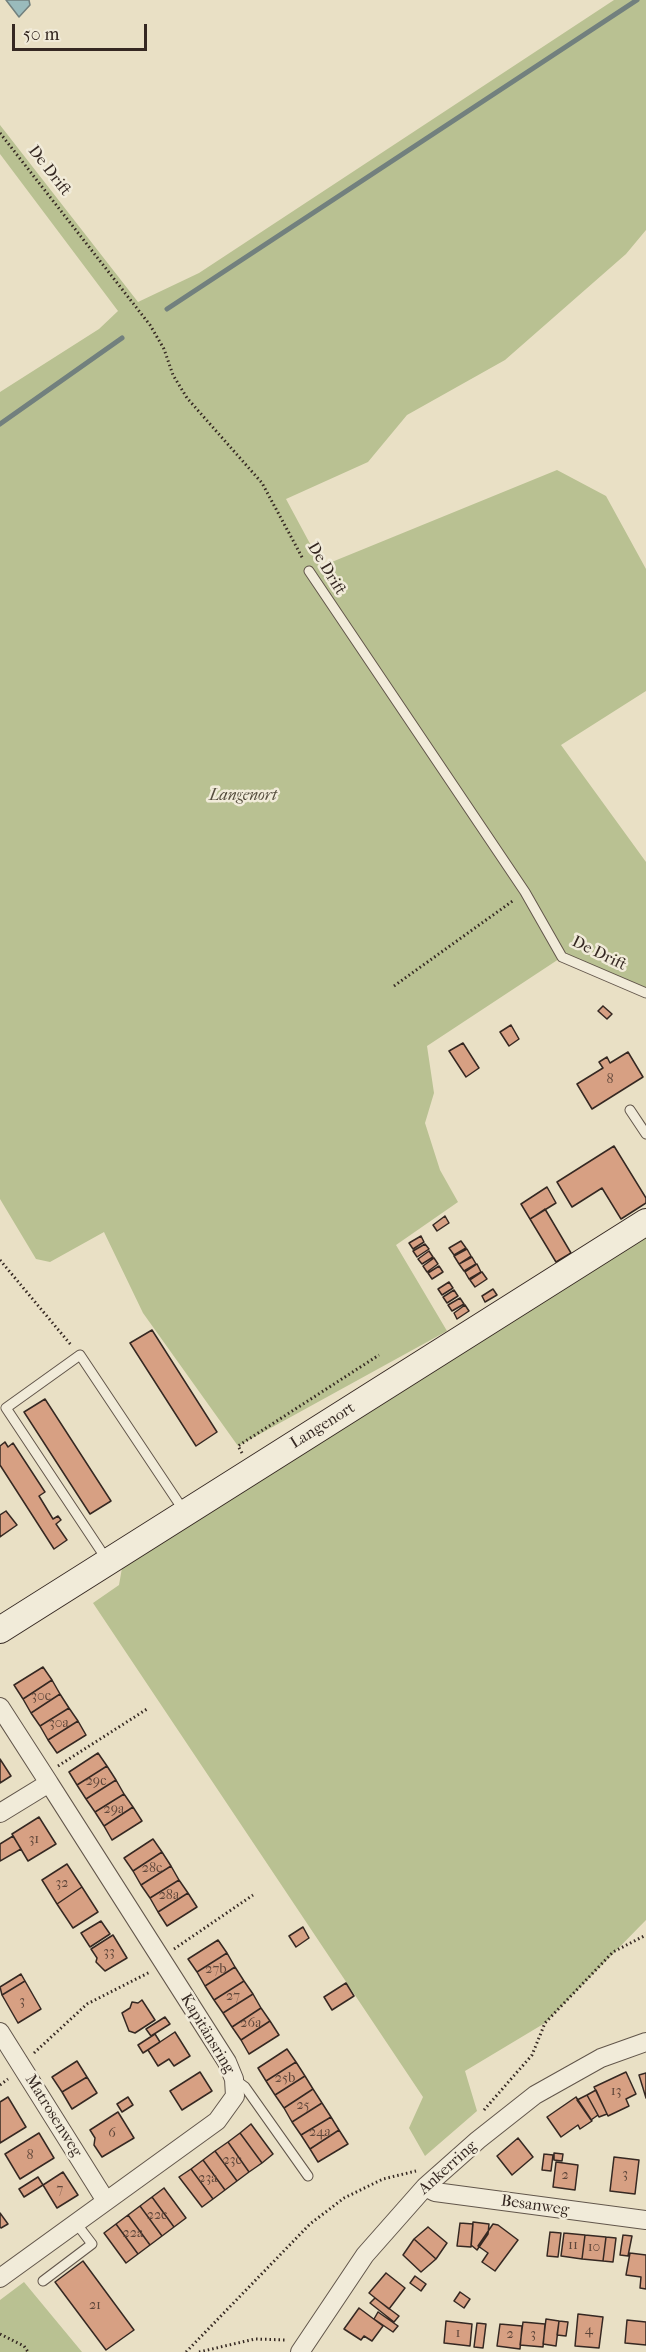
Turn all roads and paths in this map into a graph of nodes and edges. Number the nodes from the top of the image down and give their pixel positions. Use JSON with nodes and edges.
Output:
{"nodes":[{"id":1,"x":0,"y":133,"type":"edge"},
{"id":2,"x":309,"y":571,"type":"joint"},
{"id":3,"x":525,"y":892,"type":"junction"},
{"id":4,"x":394,"y":986,"type":"dead end"},
{"id":5,"x":646,"y":993,"type":"edge"},
{"id":6,"x":630,"y":1110,"type":"dead end"},
{"id":7,"x":646,"y":1134,"type":"edge"},
{"id":8,"x":646,"y":1222,"type":"edge"},
{"id":9,"x":0,"y":1260,"type":"edge"},
{"id":10,"x":80,"y":1355,"type":"junction"},
{"id":11,"x":379,"y":1355,"type":"dead end"},
{"id":12,"x":253,"y":1469,"type":"junction"},
{"id":13,"x":185,"y":1512,"type":"junction"},
{"id":14,"x":109,"y":1562,"type":"junction"},
{"id":15,"x":0,"y":1630,"type":"edge"},
{"id":16,"x":0,"y":1707,"type":"edge"},
{"id":17,"x":147,"y":1708,"type":"dead end"},
{"id":18,"x":46,"y":1779,"type":"junction"},
{"id":19,"x":0,"y":1813,"type":"edge"},
{"id":20,"x":253,"y":1894,"type":"dead end"},
{"id":21,"x":646,"y":1936,"type":"edge"},
{"id":22,"x":646,"y":1942,"type":"edge"},
{"id":23,"x":163,"y":1962,"type":"junction"},
{"id":24,"x":0,"y":2032,"type":"edge"},
{"id":25,"x":646,"y":2042,"type":"edge"},
{"id":26,"x":22,"y":2067,"type":"junction"},
{"id":27,"x":234,"y":2079,"type":"junction"},
{"id":28,"x":0,"y":2085,"type":"edge"},
{"id":29,"x":481,"y":2114,"type":"dead end"},
{"id":30,"x":308,"y":2176,"type":"dead end"},
{"id":31,"x":421,"y":2179,"type":"junction"},
{"id":32,"x":106,"y":2201,"type":"junction"},
{"id":33,"x":646,"y":2220,"type":"edge"},
{"id":34,"x":76,"y":2223,"type":"junction"},
{"id":35,"x":0,"y":2278,"type":"edge"},
{"id":36,"x":43,"y":2281,"type":"dead end"},
{"id":37,"x":0,"y":2334,"type":"edge"},
{"id":38,"x":303,"y":2351,"type":"edge"},
{"id":39,"x":28,"y":2352,"type":"edge"},
{"id":40,"x":186,"y":2352,"type":"edge"},
{"id":41,"x":200,"y":2352,"type":"edge"}],
"edges":[{"from":1,"to":2,"type":"path","name":"De Drift"},
{"from":2,"to":3,"type":"lane","name":"De Drift"},
{"from":3,"to":4,"type":"path"},
{"from":3,"to":5,"type":"lane","name":"De Drift"},
{"from":6,"to":7,"type":"lane"},
{"from":8,"to":12,"type":"street","name":"Langenort"},
{"from":9,"to":10,"type":"path"},
{"from":10,"to":13,"type":"lane"},
{"from":10,"to":14,"type":"lane"},
{"from":11,"to":12,"type":"path"},
{"from":12,"to":13,"type":"street","name":"Langenort"},
{"from":13,"to":14,"type":"street","name":"Langenort"},
{"from":14,"to":15,"type":"street","name":"Langenort"},
{"from":16,"to":18,"type":"street","name":"Kapitänsring"},
{"from":17,"to":18,"type":"path"},
{"from":18,"to":19,"type":"street"},
{"from":18,"to":23,"type":"street","name":"Kapitänsring"},
{"from":20,"to":23,"type":"path"},
{"from":21,"to":22,"type":"path"},
{"from":21,"to":29,"type":"path"},
{"from":23,"to":26,"type":"path"},
{"from":23,"to":27,"type":"street","name":"Kapitänsring"},
{"from":24,"to":26,"type":"street","name":"Matrosenweg"},
{"from":25,"to":31,"type":"street","name":"Ankerring"},
{"from":26,"to":28,"type":"path"},
{"from":26,"to":32,"type":"street","name":"Matrosenweg"},
{"from":27,"to":30,"type":"lane"},
{"from":27,"to":32,"type":"street","name":"Kapitänsring"},
{"from":31,"to":33,"type":"street","name":"Besanweg"},
{"from":31,"to":38,"type":"street","name":"Ankerring"},
{"from":31,"to":40,"type":"path"},
{"from":32,"to":34,"type":"street","name":"Kapitänsring"},
{"from":34,"to":35,"type":"street","name":"Kapitänsring"},
{"from":34,"to":36,"type":"lane"},
{"from":37,"to":39,"type":"path"},
{"from":38,"to":41,"type":"path"}]}
